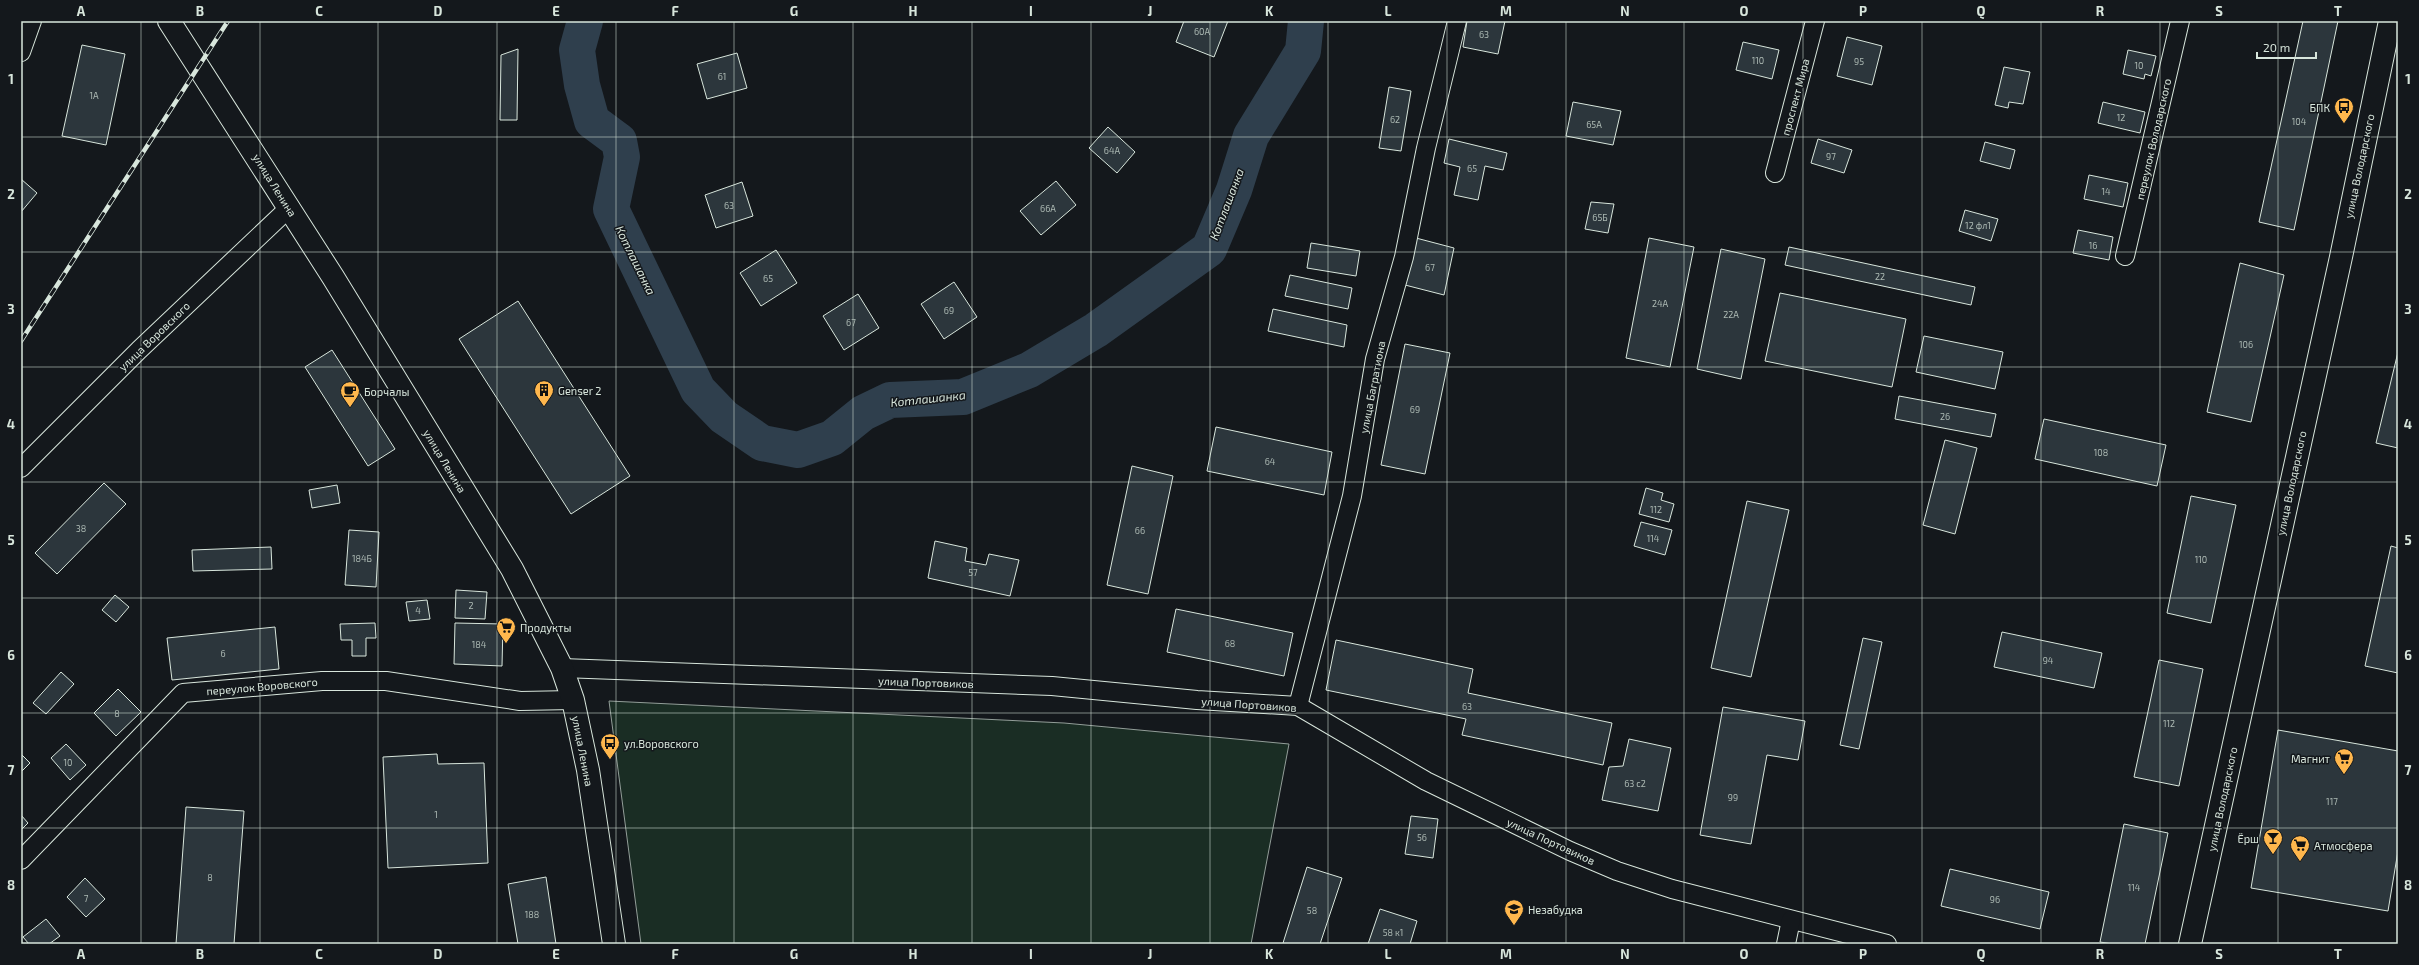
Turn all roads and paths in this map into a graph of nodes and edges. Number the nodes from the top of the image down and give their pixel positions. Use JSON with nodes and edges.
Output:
{"nodes":[{"id":1,"x":32,"y":21,"type":"edge"},
{"id":2,"x":168,"y":21,"type":"edge"},
{"id":3,"x":1457,"y":21,"type":"edge"},
{"id":4,"x":1815,"y":21,"type":"edge"},
{"id":5,"x":2180,"y":21,"type":"edge"},
{"id":6,"x":2390,"y":21,"type":"edge"},
{"id":7,"x":21,"y":52,"type":"edge"},
{"id":8,"x":1775,"y":173,"type":"dead end"},
{"id":9,"x":290,"y":207,"type":"junction"},
{"id":10,"x":2125,"y":256,"type":"dead end"},
{"id":11,"x":21,"y":468,"type":"edge"},
{"id":12,"x":562,"y":668,"type":"junction"},
{"id":13,"x":573,"y":700,"type":"junction"},
{"id":14,"x":1298,"y":706,"type":"junction"},
{"id":15,"x":21,"y":860,"type":"edge"},
{"id":16,"x":1791,"y":920,"type":"junction"},
{"id":17,"x":614,"y":944,"type":"edge"},
{"id":18,"x":1786,"y":944,"type":"edge"},
{"id":19,"x":1887,"y":944,"type":"edge"},
{"id":20,"x":2190,"y":944,"type":"edge"}],
"edges":[{"from":1,"to":7,"type":"street"},
{"from":2,"to":9,"type":"main road","name":"улица Ленина"},
{"from":3,"to":14,"type":"street","name":"улица Багратиона"},
{"from":4,"to":8,"type":"street","name":"проспект Мира"},
{"from":5,"to":10,"type":"street","name":"переулок Володарского"},
{"from":6,"to":20,"type":"main road","name":"улица Володарского"},
{"from":9,"to":11,"type":"street","name":"улица Воровского"},
{"from":9,"to":12,"type":"main road","name":"улица Ленина"},
{"from":12,"to":13,"type":"main road","name":"улица Ленина"},
{"from":12,"to":14,"type":"street","name":"улица Портовиков"},
{"from":13,"to":15,"type":"street","name":"переулок Воровского"},
{"from":13,"to":17,"type":"main road","name":"улица Ленина"},
{"from":14,"to":16,"type":"street","name":"улица Портовиков"},
{"from":16,"to":18,"type":"street"},
{"from":16,"to":19,"type":"street","name":"улица Портовиков"}]}
